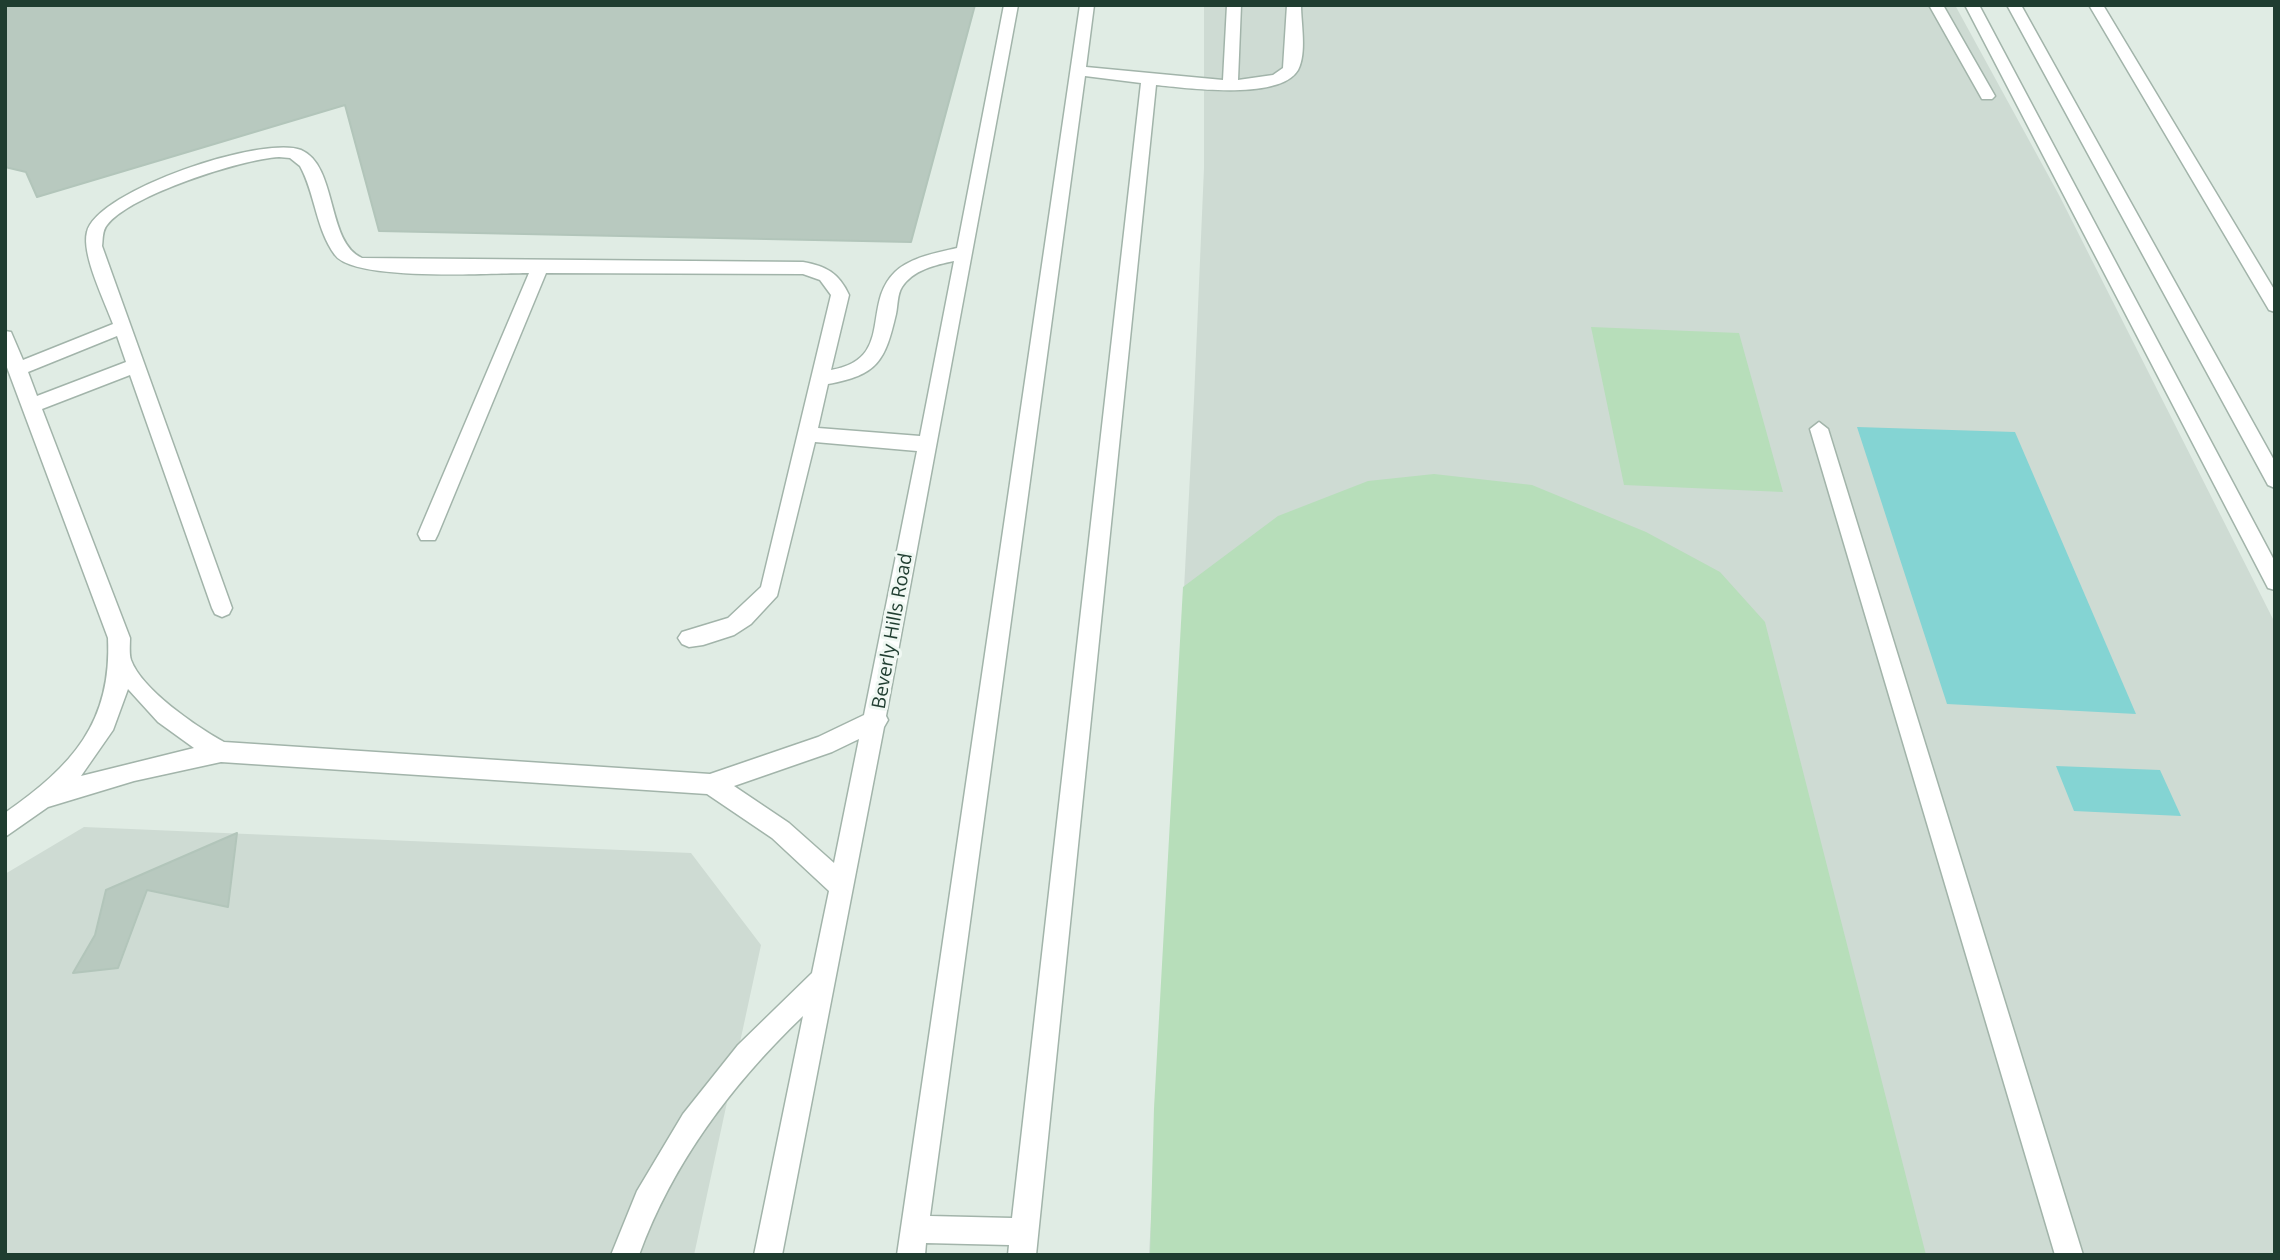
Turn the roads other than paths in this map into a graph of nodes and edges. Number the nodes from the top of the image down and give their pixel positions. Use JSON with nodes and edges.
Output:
{"nodes":[{"id":1,"x":1011,"y":5,"type":"edge"},
{"id":2,"x":1087,"y":5,"type":"edge"},
{"id":3,"x":1234,"y":5,"type":"edge"},
{"id":4,"x":1294,"y":5,"type":"edge"},
{"id":5,"x":1936,"y":5,"type":"edge"},
{"id":6,"x":1972,"y":5,"type":"edge"},
{"id":7,"x":2014,"y":5,"type":"edge"},
{"id":8,"x":2096,"y":5,"type":"edge"},
{"id":9,"x":1078,"y":70,"type":"junction"},
{"id":10,"x":1149,"y":80,"type":"junction"},
{"id":11,"x":1230,"y":84,"type":"junction"},
{"id":12,"x":1987,"y":96,"type":"dead end"},
{"id":13,"x":963,"y":253,"type":"junction"},
{"id":14,"x":540,"y":267,"type":"junction"},
{"id":15,"x":2275,"y":306,"type":"edge"},
{"id":16,"x":122,"y":327,"type":"junction"},
{"id":17,"x":5,"y":337,"type":"edge"},
{"id":18,"x":136,"y":365,"type":"junction"},
{"id":19,"x":18,"y":369,"type":"junction"},
{"id":20,"x":822,"y":378,"type":"junction"},
{"id":21,"x":31,"y":405,"type":"junction"},
{"id":22,"x":1819,"y":429,"type":"dead end"},
{"id":23,"x":809,"y":434,"type":"junction"},
{"id":24,"x":926,"y":444,"type":"junction"},
{"id":25,"x":2275,"y":480,"type":"edge"},
{"id":26,"x":428,"y":534,"type":"dead end"},
{"id":27,"x":2275,"y":582,"type":"edge"},
{"id":28,"x":222,"y":608,"type":"dead end"},
{"id":29,"x":689,"y":638,"type":"dead end"},
{"id":30,"x":123,"y":666,"type":"junction"},
{"id":31,"x":877,"y":720,"type":"junction"},
{"id":32,"x":221,"y":752,"type":"junction"},
{"id":33,"x":710,"y":784,"type":"junction"},
{"id":34,"x":44,"y":798,"type":"junction"},
{"id":35,"x":5,"y":826,"type":"edge"},
{"id":36,"x":842,"y":888,"type":"junction"},
{"id":37,"x":824,"y":979,"type":"junction"},
{"id":38,"x":913,"y":1242,"type":"edge"},
{"id":39,"x":1023,"y":1243,"type":"edge"},
{"id":40,"x":625,"y":1255,"type":"edge"},
{"id":41,"x":768,"y":1255,"type":"edge"},
{"id":42,"x":2069,"y":1255,"type":"edge"}],
"edges":[{"from":1,"to":13,"type":"street","name":"Beverly Hills Road"},
{"from":2,"to":9,"type":"street"},
{"from":3,"to":11,"type":"street"},
{"from":4,"to":11,"type":"street"},
{"from":5,"to":12,"type":"street"},
{"from":6,"to":27,"type":"street"},
{"from":7,"to":25,"type":"street"},
{"from":8,"to":15,"type":"street"},
{"from":9,"to":10,"type":"street"},
{"from":9,"to":38,"type":"street"},
{"from":10,"to":11,"type":"street"},
{"from":10,"to":39,"type":"street"},
{"from":13,"to":20,"type":"street"},
{"from":13,"to":24,"type":"street","name":"Beverly Hills Road"},
{"from":14,"to":16,"type":"street"},
{"from":14,"to":20,"type":"street"},
{"from":14,"to":26,"type":"street"},
{"from":16,"to":18,"type":"street"},
{"from":16,"to":19,"type":"street"},
{"from":17,"to":19,"type":"street"},
{"from":18,"to":21,"type":"street"},
{"from":18,"to":28,"type":"street"},
{"from":19,"to":21,"type":"street"},
{"from":20,"to":23,"type":"street"},
{"from":21,"to":30,"type":"street"},
{"from":22,"to":42,"type":"street"},
{"from":23,"to":24,"type":"street"},
{"from":23,"to":29,"type":"street"},
{"from":24,"to":31,"type":"street","name":"Beverly Hills Road"},
{"from":30,"to":32,"type":"street"},
{"from":30,"to":34,"type":"street"},
{"from":31,"to":33,"type":"street"},
{"from":31,"to":36,"type":"street","name":"Beverly Hills Road"},
{"from":32,"to":33,"type":"street"},
{"from":32,"to":34,"type":"street"},
{"from":33,"to":36,"type":"street"},
{"from":34,"to":35,"type":"street"},
{"from":36,"to":37,"type":"street","name":"Beverly Hills Road"},
{"from":37,"to":40,"type":"street"},
{"from":37,"to":41,"type":"street","name":"Beverly Hills Road"},
{"from":38,"to":39,"type":"street"}]}
